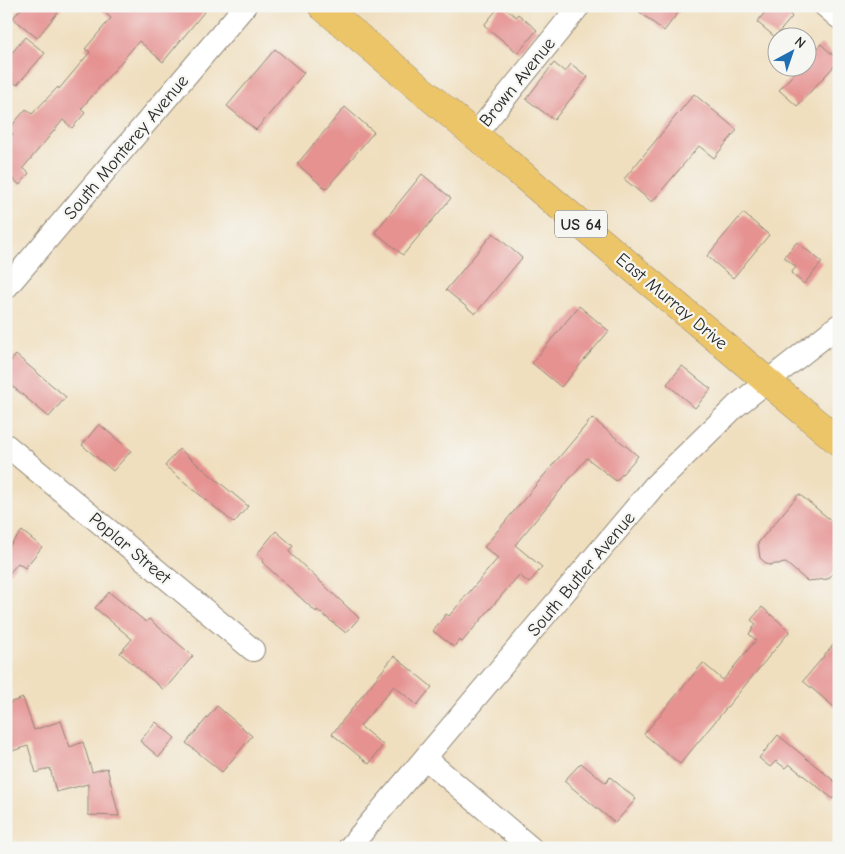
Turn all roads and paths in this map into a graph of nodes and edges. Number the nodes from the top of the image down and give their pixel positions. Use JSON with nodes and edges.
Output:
{"nodes":[{"id":1,"x":245,"y":6,"type":"edge"},
{"id":2,"x":322,"y":6,"type":"edge"},
{"id":3,"x":579,"y":6,"type":"edge"},
{"id":4,"x":825,"y":6,"type":"edge"},
{"id":5,"x":839,"y":18,"type":"edge"},
{"id":6,"x":475,"y":135,"type":"junction"},
{"id":7,"x":6,"y":288,"type":"edge"},
{"id":8,"x":839,"y":325,"type":"edge"},
{"id":9,"x":767,"y":381,"type":"junction"},
{"id":10,"x":839,"y":442,"type":"edge"},
{"id":11,"x":6,"y":445,"type":"edge"},
{"id":12,"x":253,"y":650,"type":"dead end"},
{"id":13,"x":425,"y":758,"type":"junction"},
{"id":14,"x":348,"y":848,"type":"edge"},
{"id":15,"x":530,"y":848,"type":"edge"}],
"edges":[{"from":1,"to":7,"type":"street","name":"South Monterey Avenue"},
{"from":2,"to":6,"type":"highway","name":"East Murray Drive","number":"US 64"},
{"from":3,"to":6,"type":"street","name":"Brown Avenue"},
{"from":4,"to":5,"type":"street"},
{"from":6,"to":9,"type":"highway","name":"East Murray Drive","number":"US 64"},
{"from":8,"to":9,"type":"street","name":"South Butler Avenue"},
{"from":9,"to":10,"type":"highway","name":"East Murray Drive","number":"US 64"},
{"from":9,"to":13,"type":"street","name":"South Butler Avenue"},
{"from":11,"to":12,"type":"street","name":"Poplar Street"},
{"from":13,"to":14,"type":"street","name":"South Butler Avenue"},
{"from":13,"to":15,"type":"street"}]}
